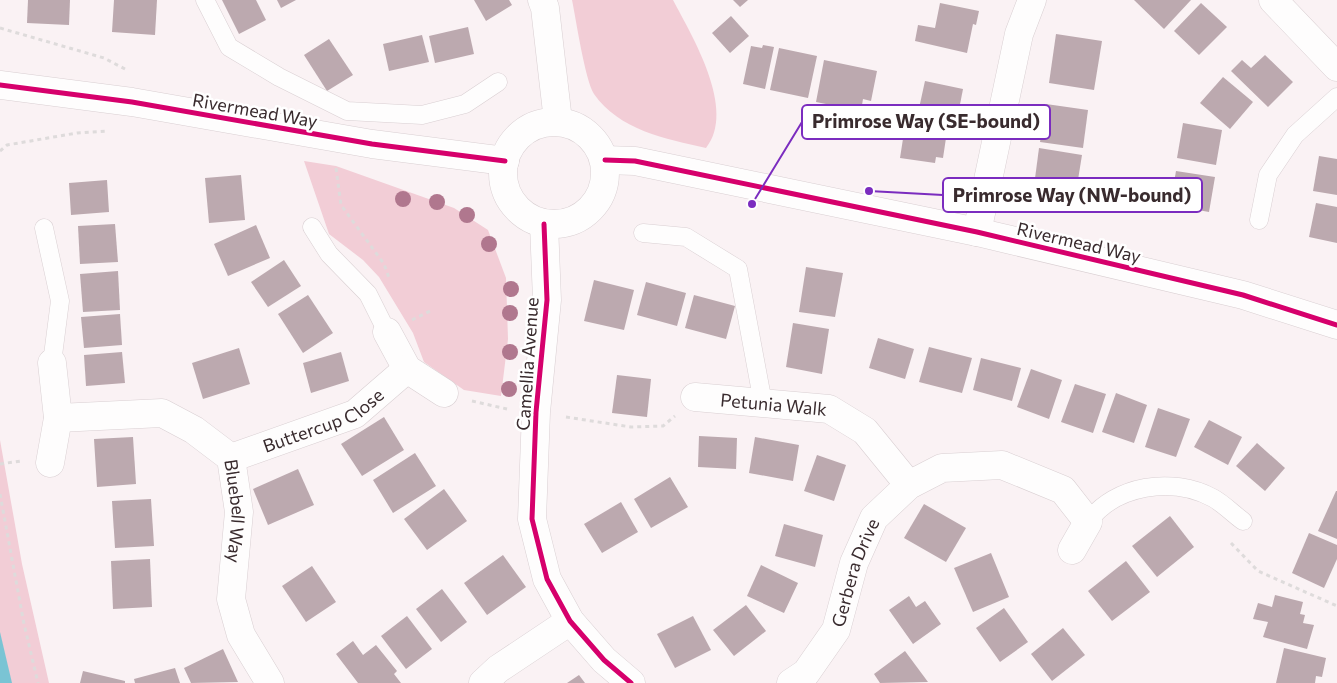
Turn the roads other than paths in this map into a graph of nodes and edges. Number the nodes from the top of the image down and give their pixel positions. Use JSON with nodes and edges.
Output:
{"nodes":[{"id":1,"x":205,"y":0,"type":"edge"},
{"id":2,"x":542,"y":0,"type":"edge"},
{"id":3,"x":1032,"y":0,"type":"edge"},
{"id":4,"x":1273,"y":0,"type":"edge"},
{"id":5,"x":1337,"y":67,"type":"edge"},
{"id":6,"x":498,"y":82,"type":"dead end"},
{"id":7,"x":7,"y":86,"type":"edge"},
{"id":8,"x":1337,"y":97,"type":"edge"},
{"id":9,"x":558,"y":121,"type":"junction"},
{"id":10,"x":604,"y":160,"type":"junction"},
{"id":11,"x":505,"y":161,"type":"junction"},
{"id":12,"x":1258,"y":220,"type":"dead end"},
{"id":13,"x":544,"y":224,"type":"junction"},
{"id":14,"x":312,"y":227,"type":"dead end"},
{"id":15,"x":44,"y":228,"type":"dead end"},
{"id":16,"x":977,"y":232,"type":"junction"},
{"id":17,"x":643,"y":233,"type":"dead end"},
{"id":18,"x":1337,"y":325,"type":"edge"},
{"id":19,"x":388,"y":332,"type":"joint"},
{"id":20,"x":52,"y":363,"type":"joint"},
{"id":21,"x":407,"y":369,"type":"junction"},
{"id":22,"x":444,"y":393,"type":"road end"},
{"id":23,"x":695,"y":397,"type":"road end"},
{"id":24,"x":763,"y":403,"type":"junction"},
{"id":25,"x":58,"y":418,"type":"junction"},
{"id":26,"x":231,"y":458,"type":"junction"},
{"id":27,"x":50,"y":463,"type":"dead end"},
{"id":28,"x":909,"y":485,"type":"junction"},
{"id":29,"x":1243,"y":521,"type":"dead end"},
{"id":30,"x":1088,"y":522,"type":"junction"},
{"id":31,"x":1072,"y":550,"type":"dead end"},
{"id":32,"x":570,"y":621,"type":"junction"},
{"id":33,"x":270,"y":683,"type":"edge"},
{"id":34,"x":483,"y":683,"type":"edge"},
{"id":35,"x":631,"y":683,"type":"edge"},
{"id":36,"x":791,"y":683,"type":"edge"}],
"edges":[{"from":1,"to":6,"type":"lane"},
{"from":2,"to":9,"type":"street"},
{"from":3,"to":16,"type":"street"},
{"from":4,"to":5,"type":"street"},
{"from":7,"to":11,"type":"street","name":"Rivermead Way"},
{"from":8,"to":12,"type":"lane"},
{"from":9,"to":10,"type":"street"},
{"from":9,"to":11,"type":"street"},
{"from":10,"to":13,"type":"street"},
{"from":10,"to":16,"type":"street","name":"Rivermead Way"},
{"from":11,"to":13,"type":"street"},
{"from":13,"to":32,"type":"street","name":"Camellia Avenue"},
{"from":14,"to":19,"type":"lane"},
{"from":15,"to":20,"type":"lane"},
{"from":16,"to":18,"type":"street","name":"Rivermead Way"},
{"from":17,"to":24,"type":"lane"},
{"from":19,"to":21,"type":"street"},
{"from":20,"to":25,"type":"street"},
{"from":21,"to":22,"type":"street"},
{"from":21,"to":26,"type":"street","name":"Buttercup Close"},
{"from":23,"to":24,"type":"street","name":"Petunia Walk"},
{"from":24,"to":28,"type":"street","name":"Petunia Walk"},
{"from":25,"to":26,"type":"street","name":"Bluebell Way"},
{"from":25,"to":27,"type":"street"},
{"from":26,"to":33,"type":"street","name":"Bluebell Way"},
{"from":28,"to":30,"type":"street","name":"Gerbera Drive"},
{"from":28,"to":36,"type":"street","name":"Gerbera Drive"},
{"from":29,"to":30,"type":"lane"},
{"from":30,"to":31,"type":"street"},
{"from":32,"to":34,"type":"street"},
{"from":32,"to":35,"type":"street","name":"Camellia Avenue"}]}
